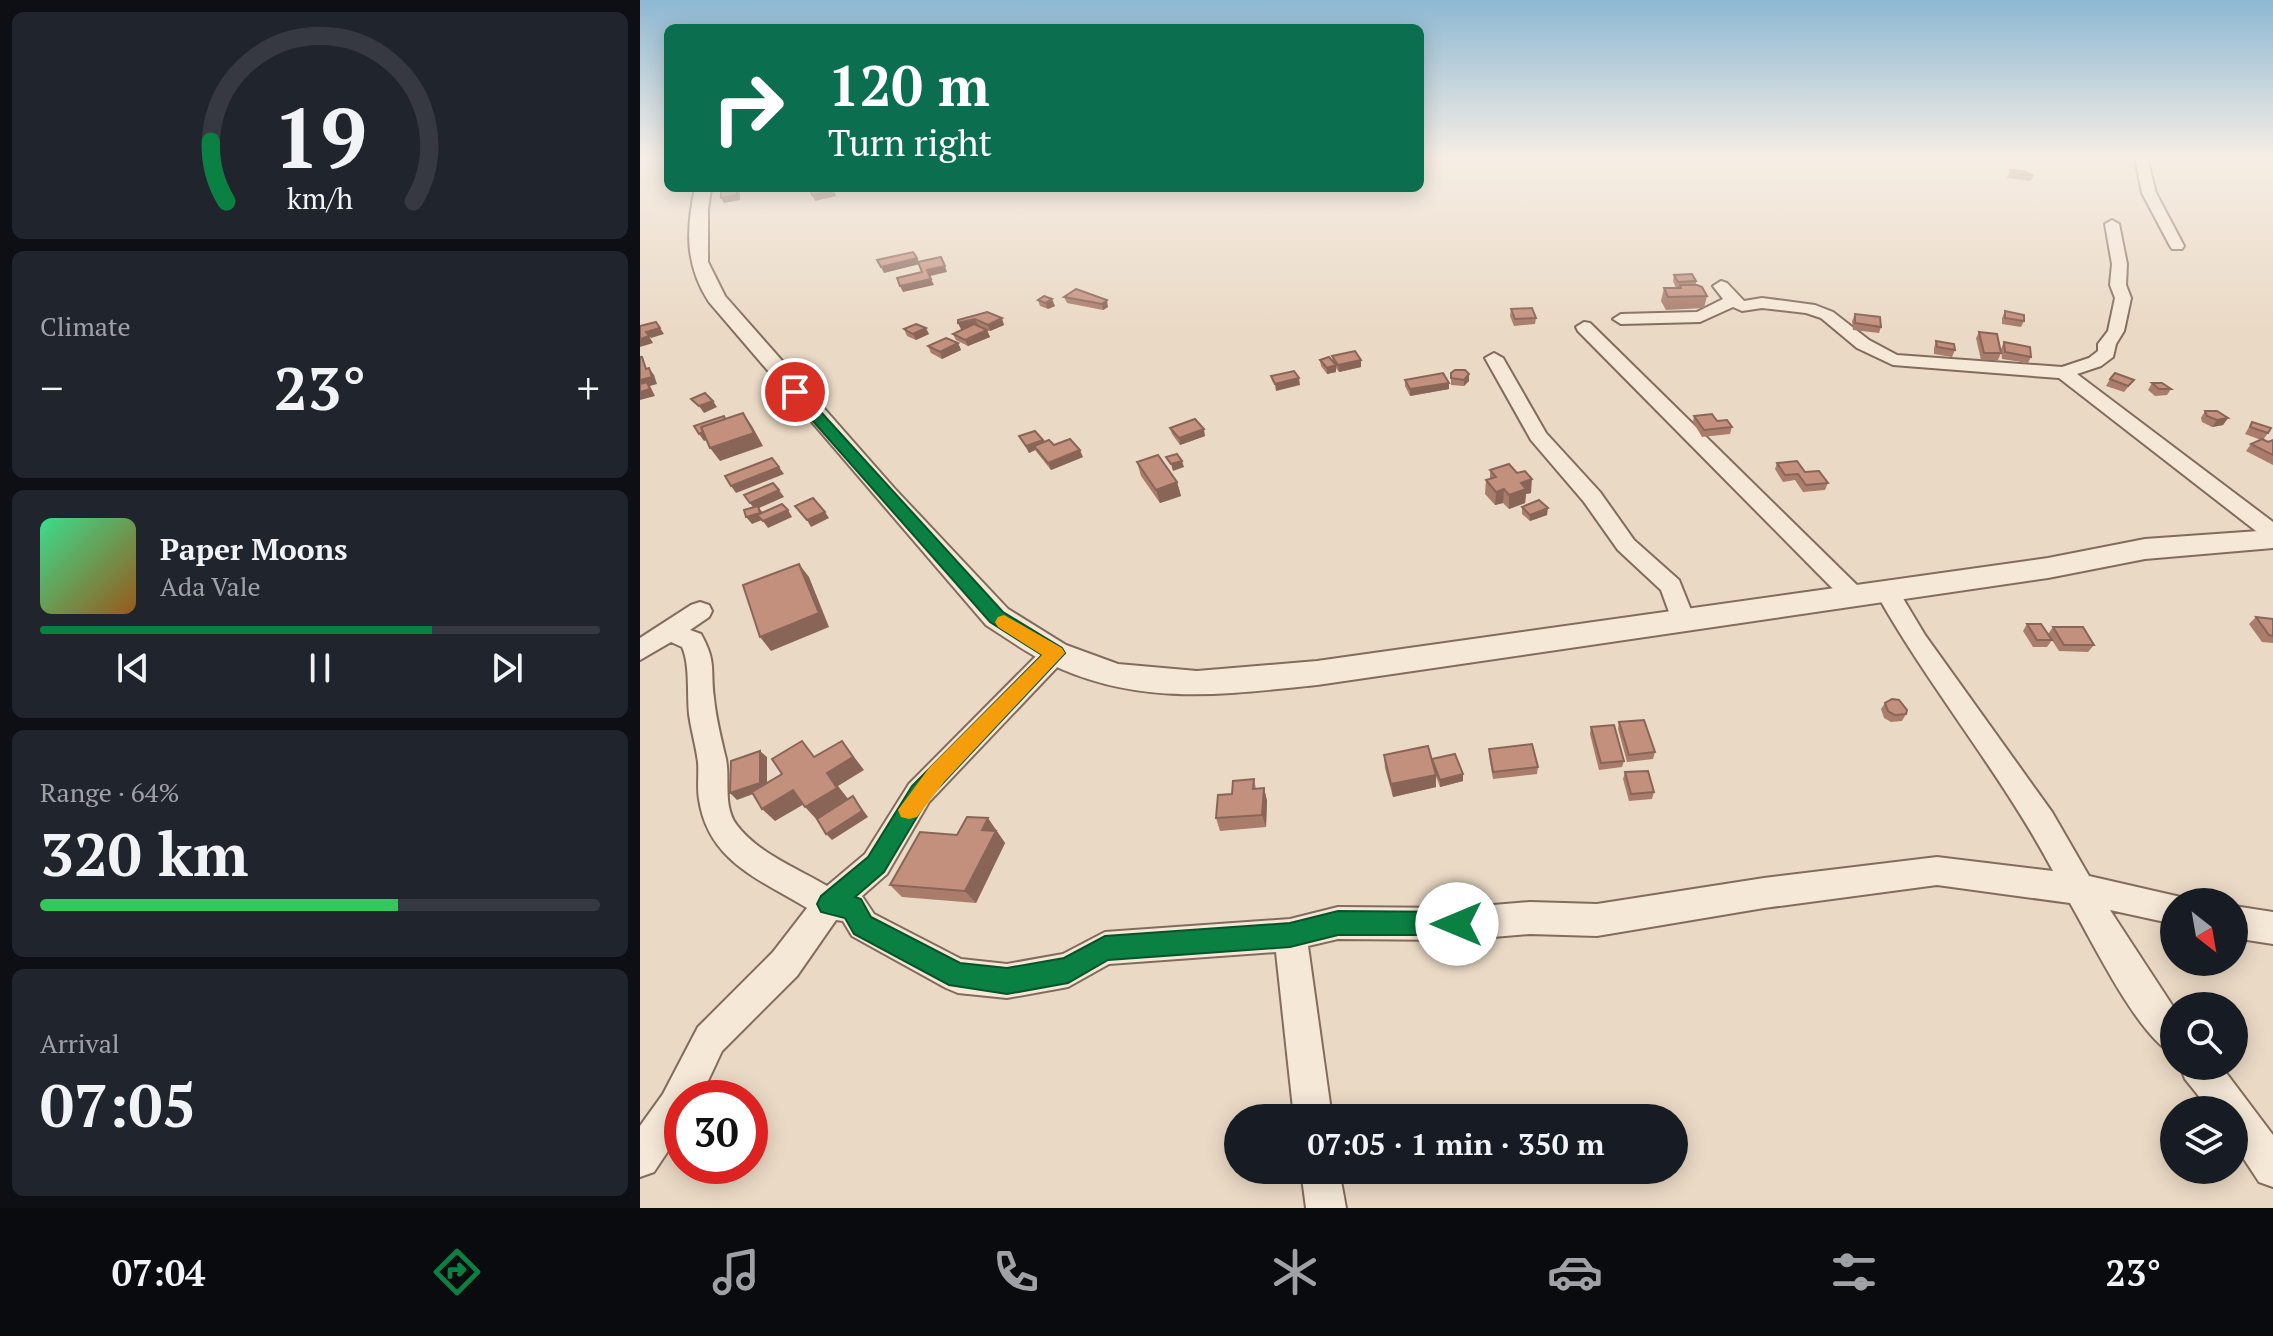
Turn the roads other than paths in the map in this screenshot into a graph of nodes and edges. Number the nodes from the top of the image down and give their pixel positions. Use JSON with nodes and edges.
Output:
{"nodes":[{"id":1,"x":699,"y":214,"type":"edge"},
{"id":2,"x":2160,"y":214,"type":"edge"},
{"id":3,"x":2112,"y":224,"type":"dead end"},
{"id":4,"x":2177,"y":246,"type":"dead end"},
{"id":5,"x":1721,"y":286,"type":"dead end"},
{"id":6,"x":1733,"y":301,"type":"junction"},
{"id":7,"x":1621,"y":319,"type":"dead end"},
{"id":8,"x":1584,"y":327,"type":"dead end"},
{"id":9,"x":1494,"y":358,"type":"dead end"},
{"id":10,"x":2064,"y":373,"type":"junction"},
{"id":11,"x":2273,"y":533,"type":"edge"},
{"id":12,"x":2273,"y":539,"type":"edge"},
{"id":13,"x":1887,"y":591,"type":"junction"},
{"id":14,"x":1854,"y":596,"type":"junction"},
{"id":15,"x":700,"y":611,"type":"dead end"},
{"id":16,"x":1683,"y":620,"type":"junction"},
{"id":17,"x":668,"y":631,"type":"junction"},
{"id":18,"x":640,"y":650,"type":"edge"},
{"id":19,"x":1055,"y":653,"type":"junction"},
{"id":20,"x":2079,"y":889,"type":"junction"},
{"id":21,"x":829,"y":904,"type":"junction"},
{"id":22,"x":2160,"y":906,"type":"edge"},
{"id":23,"x":2248,"y":924,"type":"edge"},
{"id":24,"x":2273,"y":928,"type":"edge"},
{"id":25,"x":1290,"y":935,"type":"junction"},
{"id":26,"x":2160,"y":1018,"type":"edge"},
{"id":27,"x":2209,"y":1080,"type":"edge"},
{"id":28,"x":2222,"y":1096,"type":"edge"},
{"id":29,"x":1311,"y":1104,"type":"edge"},
{"id":30,"x":2248,"y":1131,"type":"edge"},
{"id":31,"x":640,"y":1158,"type":"edge"},
{"id":32,"x":2273,"y":1168,"type":"edge"},
{"id":33,"x":1322,"y":1184,"type":"edge"},
{"id":34,"x":1326,"y":1208,"type":"edge"}],
"edges":[{"from":1,"to":19,"type":"street"},
{"from":2,"to":4,"type":"street"},
{"from":3,"to":10,"type":"street"},
{"from":5,"to":6,"type":"street"},
{"from":6,"to":7,"type":"street"},
{"from":6,"to":10,"type":"street"},
{"from":8,"to":14,"type":"street"},
{"from":9,"to":16,"type":"street"},
{"from":10,"to":11,"type":"street"},
{"from":12,"to":13,"type":"street"},
{"from":13,"to":14,"type":"street"},
{"from":13,"to":20,"type":"street"},
{"from":14,"to":16,"type":"street"},
{"from":15,"to":17,"type":"street"},
{"from":16,"to":19,"type":"street"},
{"from":17,"to":18,"type":"street"},
{"from":17,"to":21,"type":"street"},
{"from":19,"to":21,"type":"street"},
{"from":20,"to":22,"type":"street"},
{"from":20,"to":25,"type":"street"},
{"from":20,"to":26,"type":"street"},
{"from":21,"to":25,"type":"street"},
{"from":21,"to":31,"type":"street"},
{"from":23,"to":24,"type":"street"},
{"from":25,"to":29,"type":"street"},
{"from":27,"to":28,"type":"street"},
{"from":30,"to":32,"type":"street"},
{"from":33,"to":34,"type":"street"}]}
